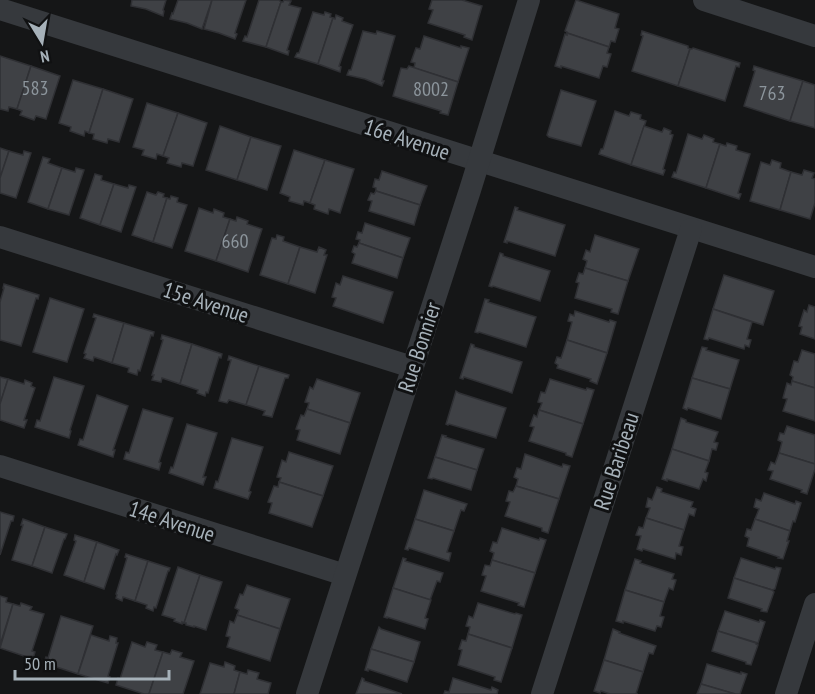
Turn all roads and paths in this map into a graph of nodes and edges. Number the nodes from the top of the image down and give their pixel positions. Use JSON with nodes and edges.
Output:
{"nodes":[{"id":1,"x":529,"y":0,"type":"edge"},
{"id":2,"x":704,"y":0,"type":"edge"},
{"id":3,"x":0,"y":9,"type":"edge"},
{"id":4,"x":815,"y":36,"type":"edge"},
{"id":5,"x":479,"y":161,"type":"junction"},
{"id":6,"x":691,"y":228,"type":"junction"},
{"id":7,"x":0,"y":237,"type":"edge"},
{"id":8,"x":815,"y":267,"type":"edge"},
{"id":9,"x":412,"y":367,"type":"junction"},
{"id":10,"x":0,"y":466,"type":"edge"},
{"id":11,"x":345,"y":575,"type":"junction"},
{"id":12,"x":815,"y":604,"type":"edge"},
{"id":13,"x":307,"y":694,"type":"edge"},
{"id":14,"x":542,"y":694,"type":"edge"},
{"id":15,"x":786,"y":694,"type":"edge"}],
"edges":[{"from":1,"to":5,"type":"street","name":"Rue Bonnier"},
{"from":2,"to":4,"type":"street"},
{"from":3,"to":5,"type":"street","name":"16e Avenue"},
{"from":5,"to":6,"type":"street","name":"16e Avenue"},
{"from":5,"to":9,"type":"street","name":"Rue Bonnier"},
{"from":6,"to":8,"type":"street","name":"16e Avenue"},
{"from":6,"to":14,"type":"street","name":"Rue Baribeau"},
{"from":7,"to":9,"type":"street","name":"15e Avenue"},
{"from":9,"to":11,"type":"street","name":"Rue Bonnier"},
{"from":10,"to":11,"type":"street","name":"14e Avenue"},
{"from":11,"to":13,"type":"street","name":"Rue Bonnier"},
{"from":12,"to":15,"type":"street"}]}
